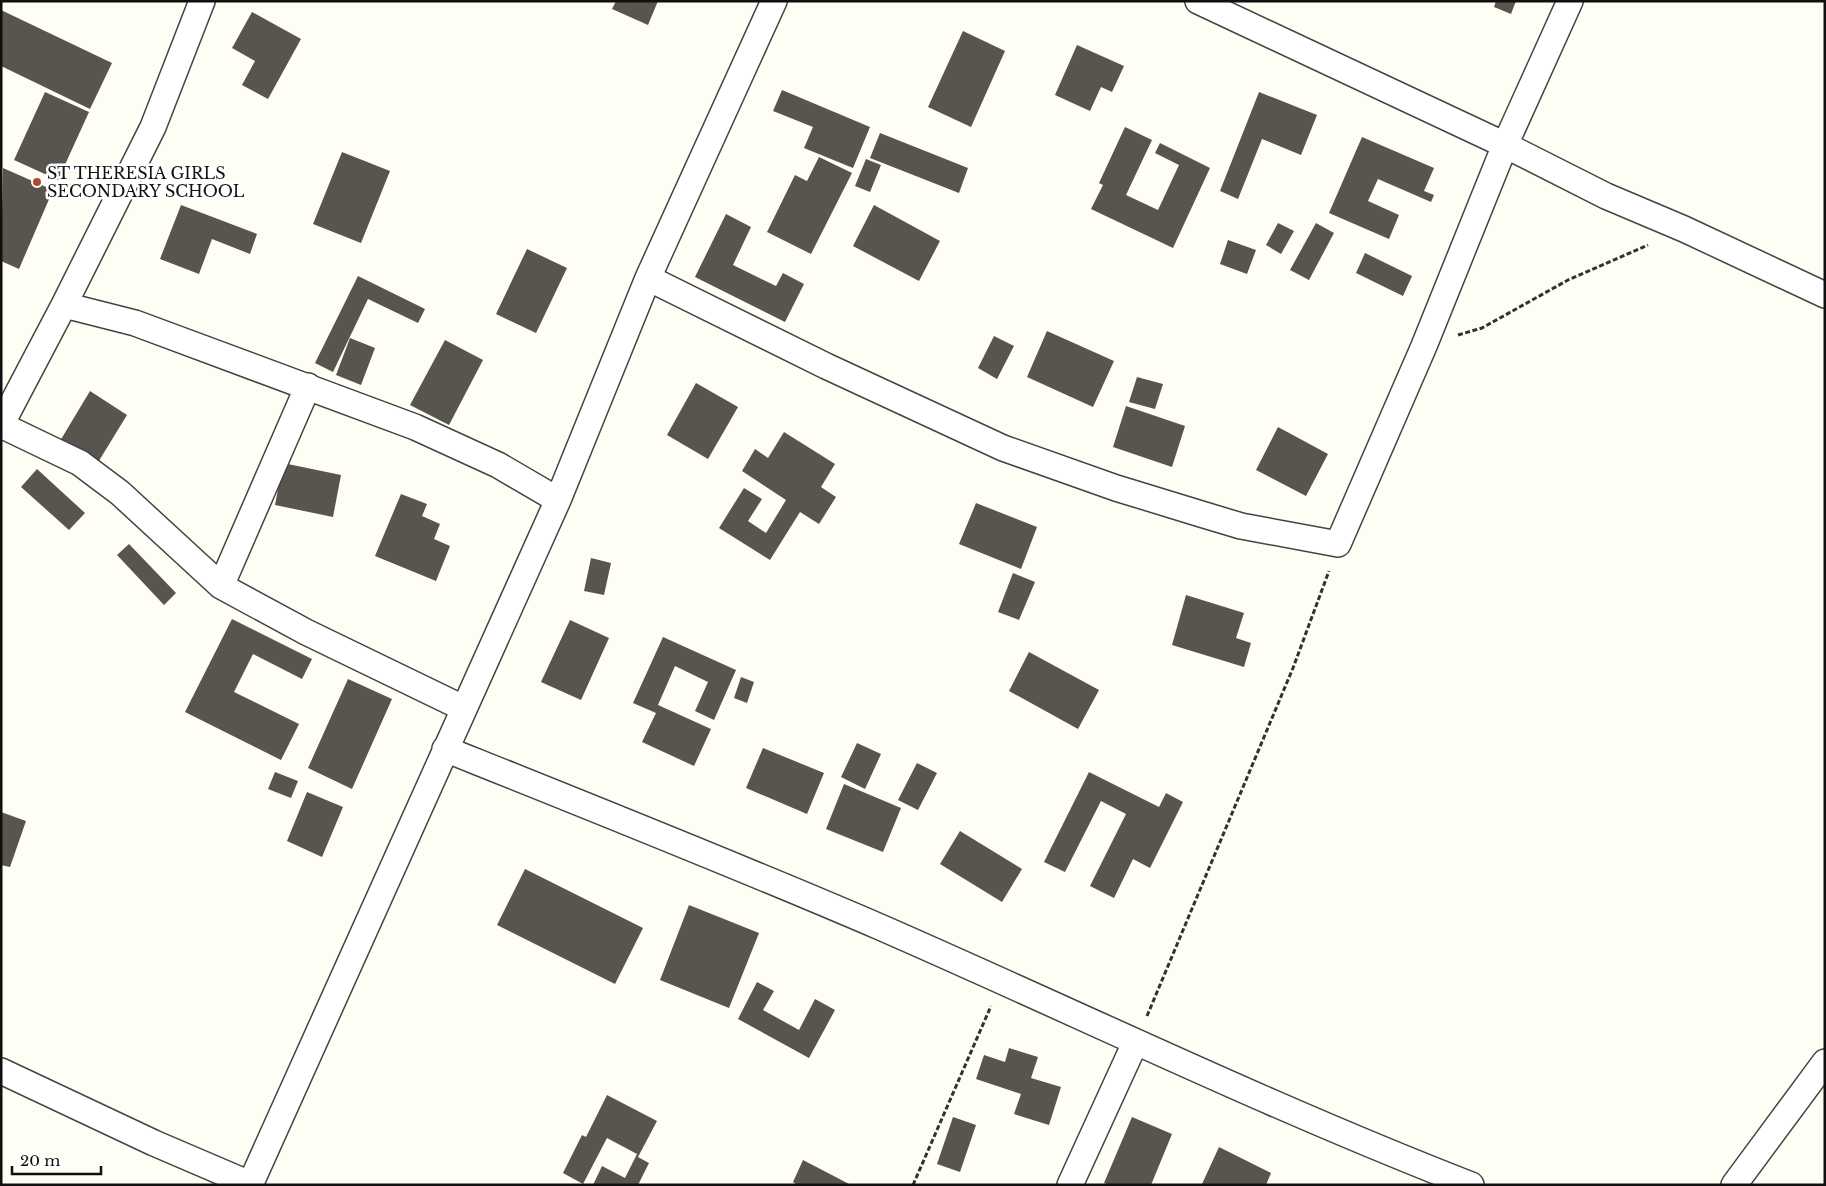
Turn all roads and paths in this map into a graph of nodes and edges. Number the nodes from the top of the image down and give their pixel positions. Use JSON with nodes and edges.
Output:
{"nodes":[{"id":1,"x":202,"y":1,"type":"edge"},
{"id":2,"x":774,"y":1,"type":"edge"},
{"id":3,"x":1198,"y":1,"type":"edge"},
{"id":4,"x":1570,"y":1,"type":"edge"},
{"id":5,"x":1505,"y":145,"type":"junction"},
{"id":6,"x":1684,"y":229,"type":"junction"},
{"id":7,"x":648,"y":278,"type":"junction"},
{"id":8,"x":1825,"y":295,"type":"edge"},
{"id":9,"x":64,"y":305,"type":"junction"},
{"id":10,"x":1424,"y":346,"type":"junction"},
{"id":11,"x":308,"y":386,"type":"junction"},
{"id":12,"x":1,"y":425,"type":"edge"},
{"id":13,"x":558,"y":500,"type":"junction"},
{"id":14,"x":1338,"y":544,"type":"junction"},
{"id":15,"x":221,"y":586,"type":"junction"},
{"id":16,"x":464,"y":708,"type":"junction"},
{"id":17,"x":445,"y":749,"type":"junction"},
{"id":18,"x":1001,"y":982,"type":"junction"},
{"id":19,"x":1135,"y":1043,"type":"junction"},
{"id":20,"x":1825,"y":1062,"type":"edge"},
{"id":21,"x":1,"y":1071,"type":"edge"},
{"id":22,"x":251,"y":1184,"type":"edge"},
{"id":23,"x":913,"y":1185,"type":"edge"},
{"id":24,"x":1070,"y":1185,"type":"edge"},
{"id":25,"x":1471,"y":1185,"type":"edge"},
{"id":26,"x":1734,"y":1185,"type":"edge"}],
"edges":[{"from":1,"to":9,"type":"street"},
{"from":2,"to":7,"type":"street"},
{"from":3,"to":5,"type":"street"},
{"from":4,"to":5,"type":"street"},
{"from":5,"to":6,"type":"street"},
{"from":5,"to":10,"type":"street"},
{"from":6,"to":8,"type":"street"},
{"from":6,"to":10,"type":"path"},
{"from":7,"to":13,"type":"street"},
{"from":7,"to":14,"type":"street"},
{"from":9,"to":11,"type":"street"},
{"from":9,"to":12,"type":"street"},
{"from":10,"to":14,"type":"street"},
{"from":11,"to":13,"type":"street"},
{"from":11,"to":15,"type":"street"},
{"from":12,"to":15,"type":"street"},
{"from":13,"to":16,"type":"street"},
{"from":14,"to":19,"type":"path"},
{"from":15,"to":16,"type":"street"},
{"from":16,"to":17,"type":"street"},
{"from":17,"to":18,"type":"street"},
{"from":17,"to":22,"type":"street"},
{"from":18,"to":19,"type":"street"},
{"from":18,"to":23,"type":"path"},
{"from":19,"to":24,"type":"street"},
{"from":19,"to":25,"type":"street"},
{"from":20,"to":26,"type":"street"},
{"from":21,"to":22,"type":"street"}]}
